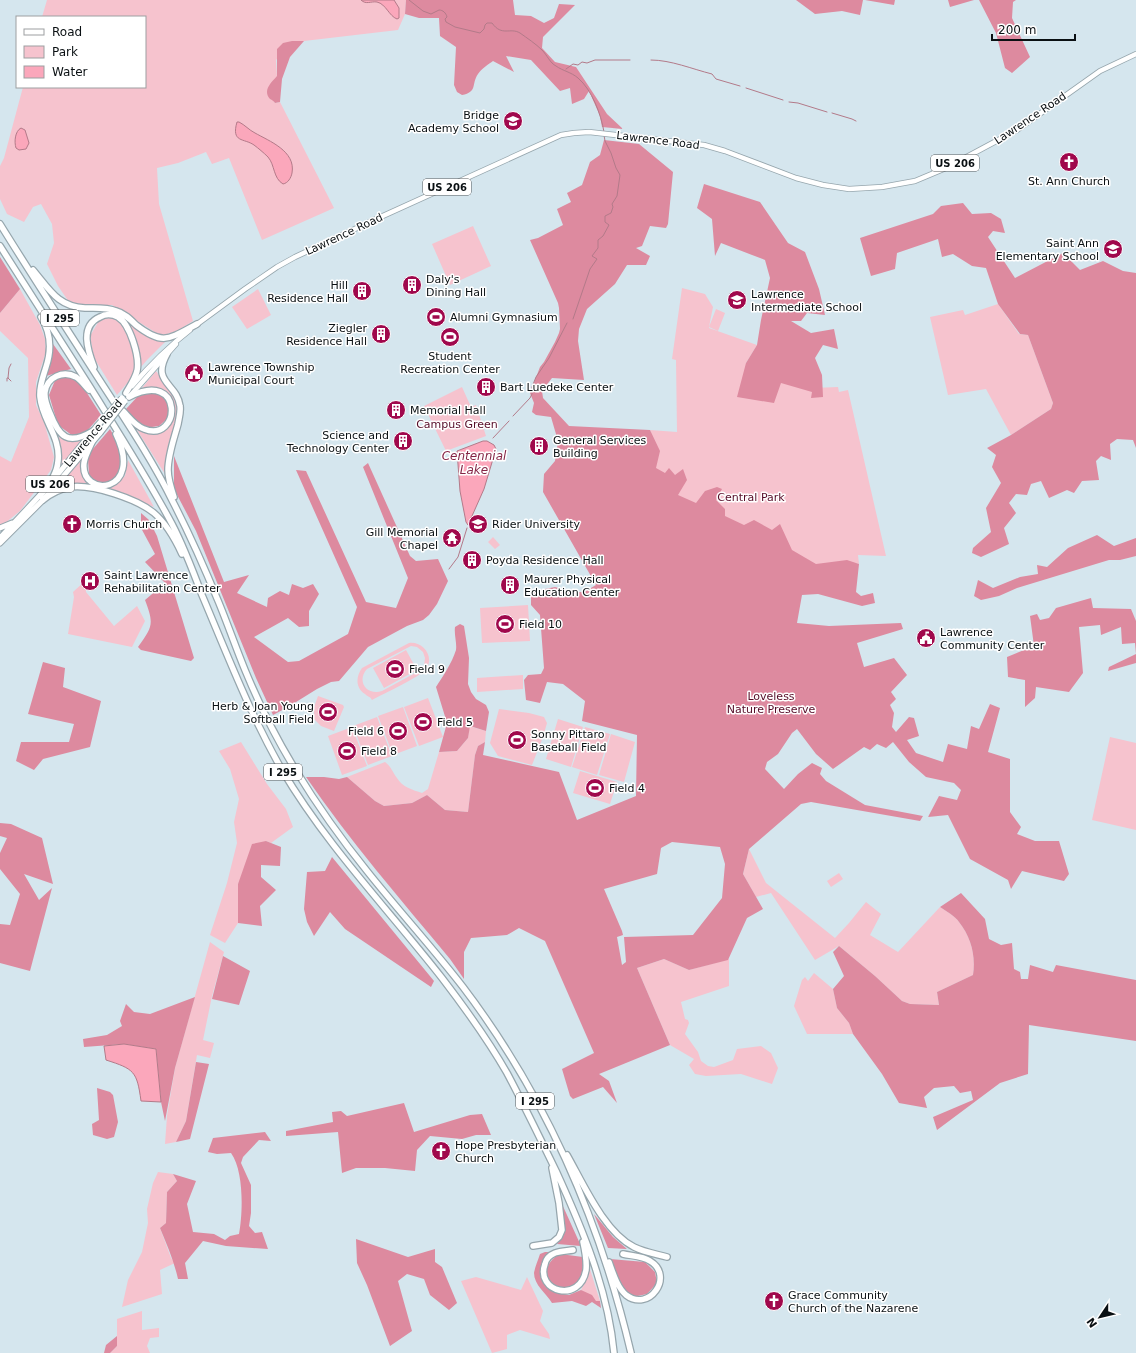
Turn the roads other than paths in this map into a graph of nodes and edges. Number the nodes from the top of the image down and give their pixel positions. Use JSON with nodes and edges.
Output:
{"nodes":[{"id":1,"x":1136,"y":54,"type":"edge"},
{"id":2,"x":0,"y":220,"type":"edge"},
{"id":3,"x":0,"y":224,"type":"edge"},
{"id":4,"x":8,"y":237,"type":"junction"},
{"id":5,"x":13,"y":244,"type":"junction"},
{"id":6,"x":0,"y":246,"type":"edge"},
{"id":7,"x":9,"y":261,"type":"junction"},
{"id":8,"x":197,"y":324,"type":"junction"},
{"id":9,"x":188,"y":331,"type":"junction"},
{"id":10,"x":167,"y":354,"type":"junction"},
{"id":11,"x":108,"y":392,"type":"junction"},
{"id":12,"x":126,"y":397,"type":"junction"},
{"id":13,"x":114,"y":402,"type":"junction"},
{"id":14,"x":102,"y":406,"type":"junction"},
{"id":15,"x":109,"y":418,"type":"junction"},
{"id":16,"x":93,"y":431,"type":"junction"},
{"id":17,"x":93,"y":440,"type":"junction"},
{"id":18,"x":41,"y":498,"type":"junction"},
{"id":19,"x":177,"y":509,"type":"junction"},
{"id":20,"x":15,"y":522,"type":"junction"},
{"id":21,"x":0,"y":528,"type":"edge"},
{"id":22,"x":0,"y":538,"type":"edge"},
{"id":23,"x":0,"y":543,"type":"edge"},
{"id":24,"x":199,"y":586,"type":"junction"},
{"id":25,"x":549,"y":1124,"type":"junction"},
{"id":26,"x":552,"y":1162,"type":"junction"},
{"id":27,"x":572,"y":1207,"type":"junction"},
{"id":28,"x":592,"y":1223,"type":"junction"},
{"id":29,"x":533,"y":1246,"type":"dead end"},
{"id":30,"x":573,"y":1250,"type":"dead end"},
{"id":31,"x":623,"y":1254,"type":"dead end"},
{"id":32,"x":667,"y":1257,"type":"dead end"},
{"id":33,"x":614,"y":1353,"type":"edge"},
{"id":34,"x":631,"y":1353,"type":"edge"}],
"edges":[{"from":1,"to":8,"type":"main road","name":"Lawrence Road","number":"US 206"},
{"from":2,"to":4,"type":"highway"},
{"from":3,"to":4,"type":"highway","number":"I 295"},
{"from":4,"to":5,"type":"highway","number":"I 295"},
{"from":5,"to":8,"type":"highway"},
{"from":5,"to":11,"type":"highway","number":"I 295"},
{"from":6,"to":7,"type":"highway","number":"I 295"},
{"from":7,"to":14,"type":"highway","number":"I 295"},
{"from":7,"to":18,"type":"highway"},
{"from":8,"to":9,"type":"main road","name":"Lawrence Road","number":"US 206"},
{"from":9,"to":10,"type":"main road","name":"Lawrence Road","number":"US 206"},
{"from":9,"to":12,"type":"main road","name":"Lawrence Road","number":"US 206"},
{"from":10,"to":12,"type":"main road","name":"Lawrence Road","number":"US 206"},
{"from":10,"to":19,"type":"highway"},
{"from":11,"to":12,"type":"highway"},
{"from":11,"to":13,"type":"highway","number":"I 295"},
{"from":12,"to":13,"type":"highway"},
{"from":12,"to":16,"type":"highway","name":"Lawrence Road","number":"US 206","bridge":true},
{"from":12,"to":17,"type":"highway","name":"Lawrence Road","number":"US 206","bridge":true},
{"from":13,"to":19,"type":"highway","number":"I 295"},
{"from":14,"to":15,"type":"highway","number":"I 295"},
{"from":14,"to":16,"type":"highway"},
{"from":15,"to":17,"type":"highway"},
{"from":15,"to":24,"type":"highway","number":"I 295"},
{"from":16,"to":18,"type":"highway","name":"Lawrence Road","number":"US 206"},
{"from":17,"to":18,"type":"highway","name":"Lawrence Road","number":"US 206"},
{"from":18,"to":20,"type":"highway","name":"Lawrence Road","number":"US 206"},
{"from":18,"to":23,"type":"highway","name":"Lawrence Road","number":"US 206"},
{"from":18,"to":24,"type":"highway"},
{"from":19,"to":25,"type":"highway","number":"I 295"},
{"from":20,"to":21,"type":"highway"},
{"from":20,"to":22,"type":"highway","name":"Lawrence Road","number":"US 206"},
{"from":24,"to":26,"type":"highway","number":"I 295"},
{"from":25,"to":28,"type":"highway","number":"I 295"},
{"from":25,"to":32,"type":"highway"},
{"from":26,"to":27,"type":"highway","number":"I 295"},
{"from":26,"to":29,"type":"highway"},
{"from":27,"to":30,"type":"highway"},
{"from":27,"to":33,"type":"highway","number":"I 295"},
{"from":28,"to":31,"type":"highway"},
{"from":28,"to":34,"type":"highway","number":"I 295"}]}
